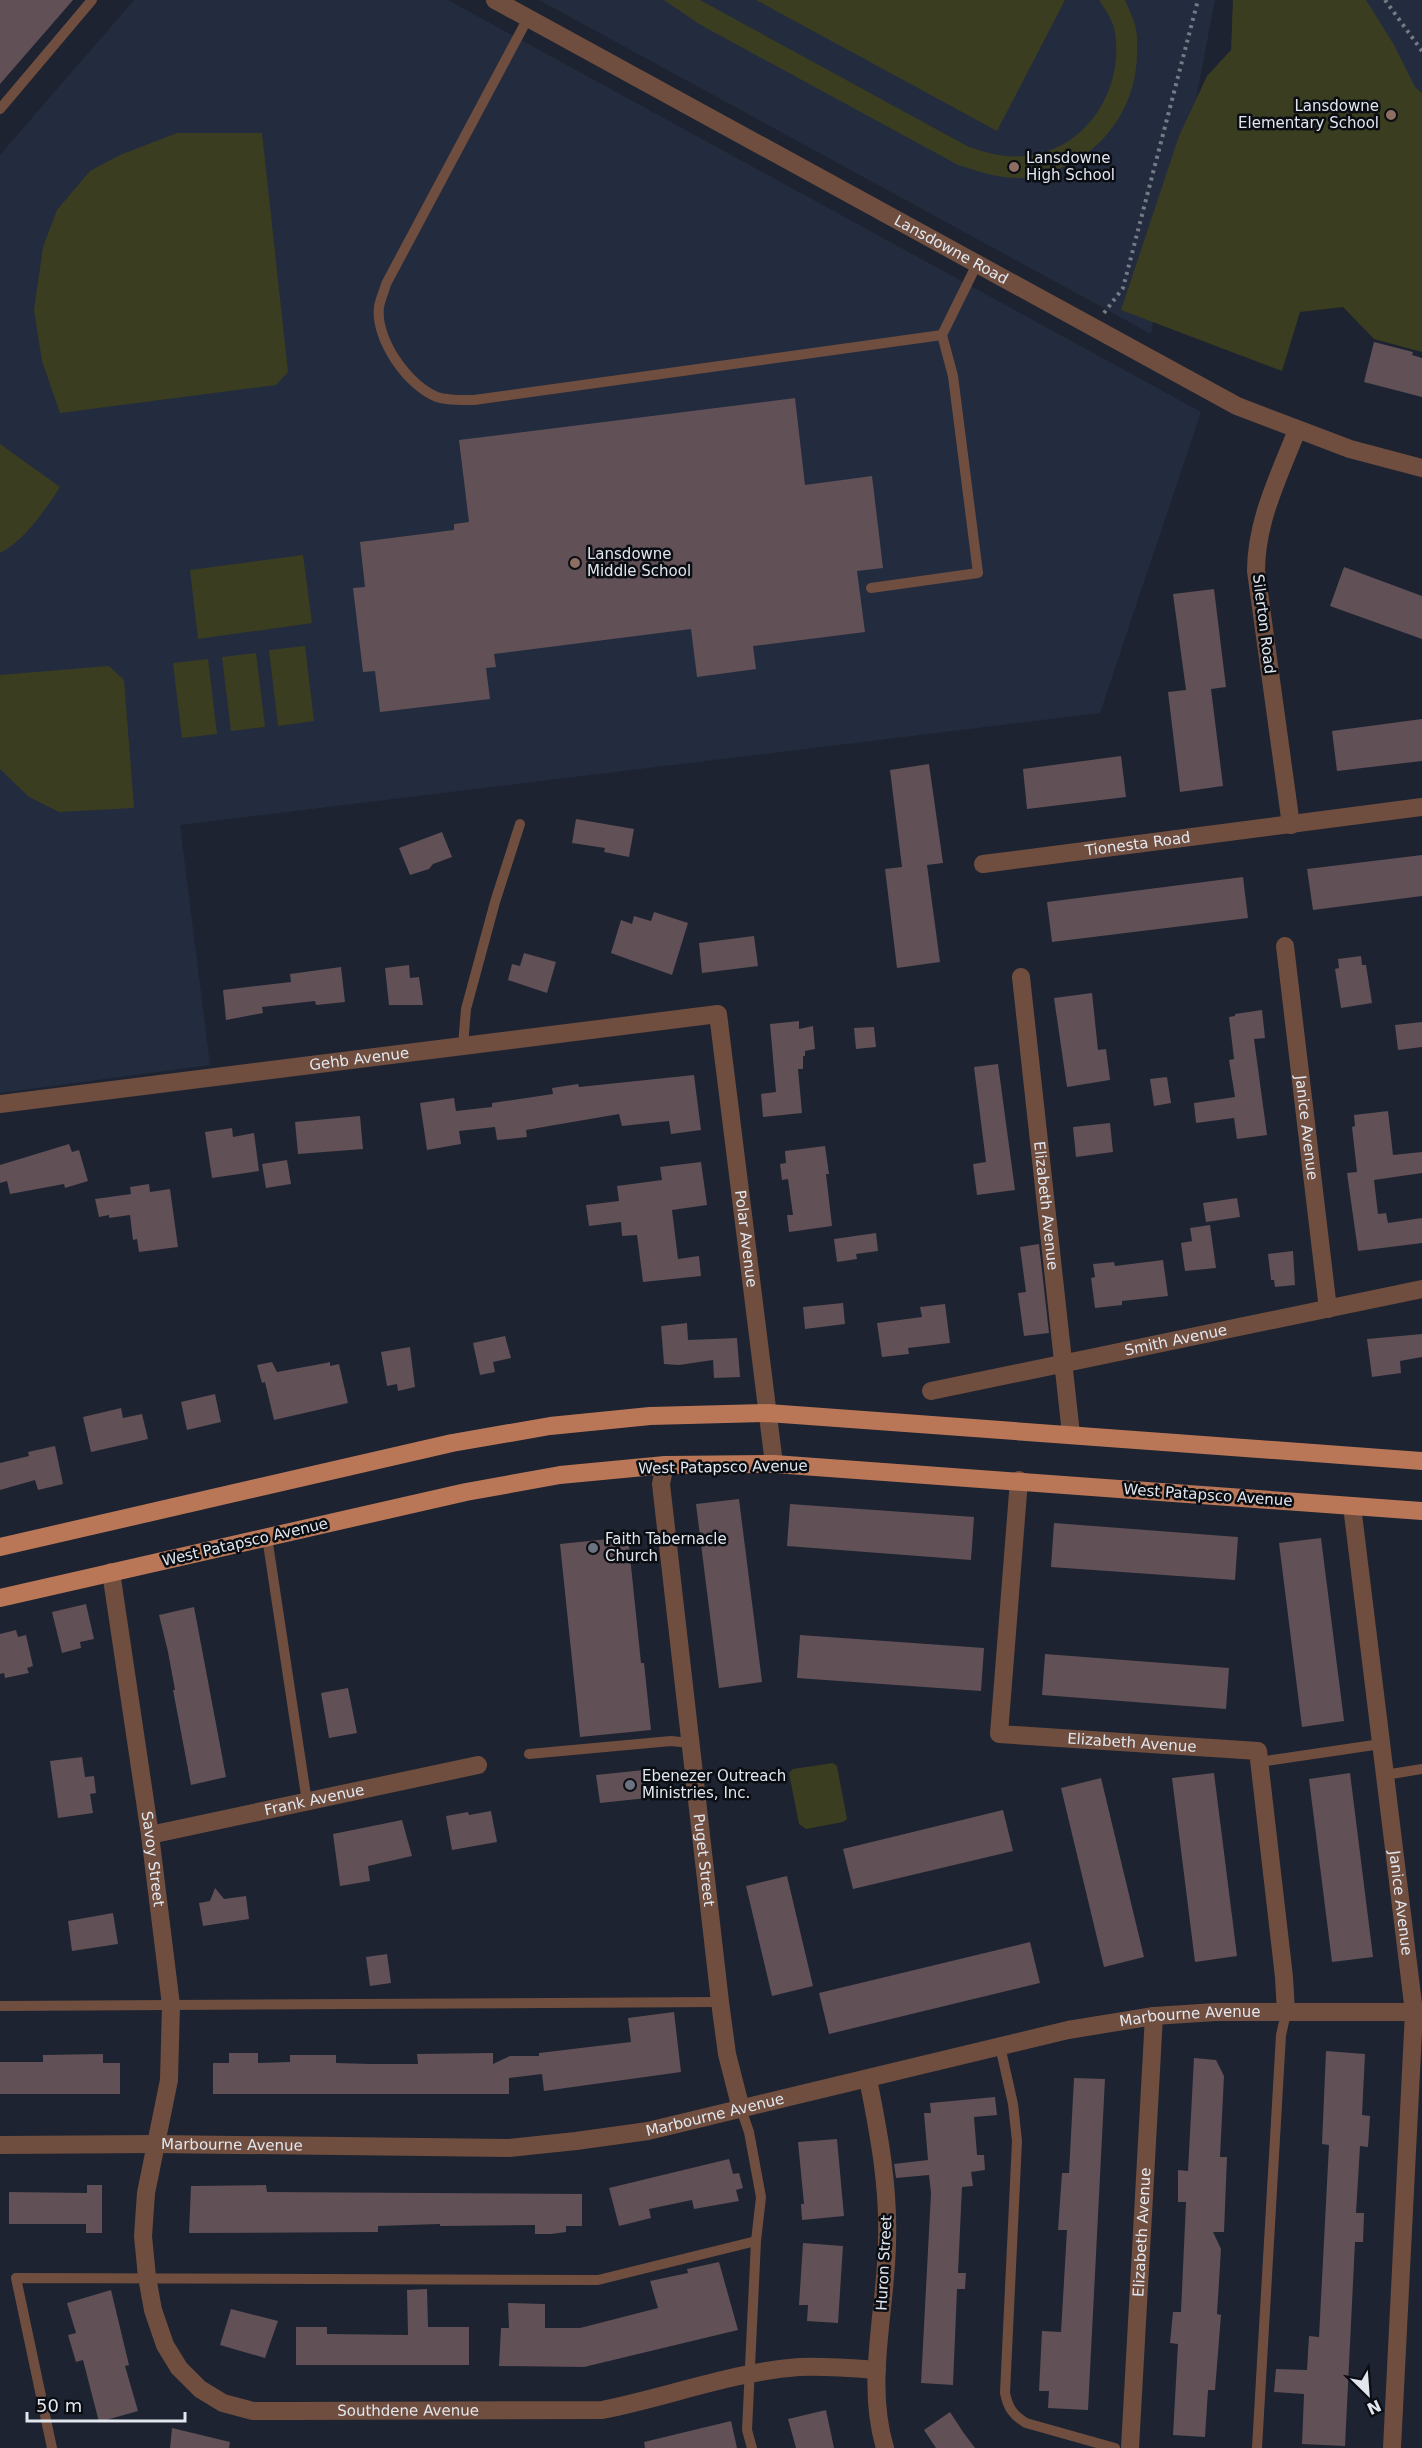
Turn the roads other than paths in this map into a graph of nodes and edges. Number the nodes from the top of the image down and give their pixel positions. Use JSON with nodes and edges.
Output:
{"nodes":[{"id":1,"x":92,"y":0,"type":"edge"},
{"id":2,"x":495,"y":0,"type":"edge"},
{"id":3,"x":528,"y":18,"type":"junction"},
{"id":4,"x":0,"y":109,"type":"edge"},
{"id":5,"x":977,"y":264,"type":"junction"},
{"id":6,"x":942,"y":335,"type":"junction"},
{"id":7,"x":1297,"y":430,"type":"junction"},
{"id":8,"x":1422,"y":468,"type":"edge"},
{"id":9,"x":871,"y":588,"type":"dead end"},
{"id":10,"x":1422,"y":807,"type":"edge"},
{"id":11,"x":520,"y":824,"type":"dead end"},
{"id":12,"x":1291,"y":825,"type":"junction"},
{"id":13,"x":984,"y":864,"type":"dead end"},
{"id":14,"x":1285,"y":946,"type":"dead end"},
{"id":15,"x":1021,"y":977,"type":"dead end"},
{"id":16,"x":718,"y":1014,"type":"joint"},
{"id":17,"x":463,"y":1046,"type":"junction"},
{"id":18,"x":0,"y":1104,"type":"edge"},
{"id":19,"x":1422,"y":1289,"type":"edge"},
{"id":20,"x":1328,"y":1309,"type":"junction"},
{"id":21,"x":1063,"y":1363,"type":"junction"},
{"id":22,"x":931,"y":1391,"type":"dead end"},
{"id":23,"x":768,"y":1413,"type":"junction"},
{"id":24,"x":1071,"y":1434,"type":"junction"},
{"id":25,"x":1422,"y":1461,"type":"edge"},
{"id":26,"x":774,"y":1464,"type":"junction"},
{"id":27,"x":665,"y":1465,"type":"junction"},
{"id":28,"x":1019,"y":1480,"type":"junction"},
{"id":29,"x":1352,"y":1506,"type":"junction"},
{"id":30,"x":1422,"y":1511,"type":"edge"},
{"id":31,"x":267,"y":1537,"type":"junction"},
{"id":32,"x":0,"y":1547,"type":"edge"},
{"id":33,"x":111,"y":1572,"type":"junction"},
{"id":34,"x":0,"y":1598,"type":"edge"},
{"id":35,"x":690,"y":1743,"type":"junction"},
{"id":36,"x":1381,"y":1744,"type":"junction"},
{"id":37,"x":529,"y":1754,"type":"dead end"},
{"id":38,"x":1259,"y":1762,"type":"junction"},
{"id":39,"x":478,"y":1765,"type":"dead end"},
{"id":40,"x":1422,"y":1769,"type":"edge"},
{"id":41,"x":1385,"y":1774,"type":"junction"},
{"id":42,"x":307,"y":1802,"type":"junction"},
{"id":43,"x":150,"y":1835,"type":"junction"},
{"id":44,"x":720,"y":2002,"type":"junction"},
{"id":45,"x":171,"y":2005,"type":"junction"},
{"id":46,"x":0,"y":2006,"type":"edge"},
{"id":47,"x":1418,"y":2012,"type":"edge"},
{"id":48,"x":1286,"y":2013,"type":"junction"},
{"id":49,"x":1154,"y":2016,"type":"junction"},
{"id":50,"x":1000,"y":2046,"type":"junction"},
{"id":51,"x":868,"y":2079,"type":"junction"},
{"id":52,"x":741,"y":2109,"type":"junction"},
{"id":53,"x":155,"y":2144,"type":"junction"},
{"id":54,"x":0,"y":2145,"type":"edge"},
{"id":55,"x":756,"y":2241,"type":"junction"},
{"id":56,"x":147,"y":2277,"type":"junction"},
{"id":57,"x":877,"y":2370,"type":"junction"},
{"id":58,"x":750,"y":2374,"type":"junction"},
{"id":59,"x":52,"y":2448,"type":"edge"},
{"id":60,"x":752,"y":2448,"type":"edge"},
{"id":61,"x":885,"y":2448,"type":"edge"},
{"id":62,"x":1115,"y":2448,"type":"edge"},
{"id":63,"x":1130,"y":2448,"type":"edge"},
{"id":64,"x":1257,"y":2448,"type":"edge"},
{"id":65,"x":1392,"y":2448,"type":"edge"}],
"edges":[{"from":1,"to":4,"type":"lane"},
{"from":2,"to":3,"type":"street","name":"Lansdowne Road"},
{"from":3,"to":5,"type":"street","name":"Lansdowne Road"},
{"from":3,"to":6,"type":"lane"},
{"from":5,"to":6,"type":"lane"},
{"from":5,"to":7,"type":"street","name":"Lansdowne Road"},
{"from":6,"to":9,"type":"lane"},
{"from":7,"to":8,"type":"street","name":"Lansdowne Road"},
{"from":7,"to":12,"type":"street","name":"Silerton Road"},
{"from":10,"to":12,"type":"street","name":"Tionesta Road"},
{"from":11,"to":17,"type":"lane"},
{"from":12,"to":13,"type":"street","name":"Tionesta Road"},
{"from":14,"to":20,"type":"street","name":"Janice Avenue"},
{"from":15,"to":21,"type":"street","name":"Elizabeth Avenue"},
{"from":16,"to":17,"type":"street","name":"Gehb Avenue"},
{"from":16,"to":23,"type":"street","name":"Polar Avenue"},
{"from":17,"to":18,"type":"street","name":"Gehb Avenue"},
{"from":19,"to":20,"type":"street","name":"Smith Avenue"},
{"from":20,"to":21,"type":"street","name":"Smith Avenue"},
{"from":21,"to":22,"type":"street","name":"Smith Avenue"},
{"from":21,"to":24,"type":"street","name":"Elizabeth Avenue"},
{"from":23,"to":24,"type":"main road"},
{"from":23,"to":26,"type":"street","name":"Polar Avenue"},
{"from":23,"to":32,"type":"main road"},
{"from":24,"to":25,"type":"main road"},
{"from":26,"to":27,"type":"main road","name":"West Patapsco Avenue"},
{"from":26,"to":28,"type":"main road","name":"West Patapsco Avenue"},
{"from":27,"to":31,"type":"main road","name":"West Patapsco Avenue"},
{"from":27,"to":35,"type":"street","name":"Puget Street"},
{"from":28,"to":29,"type":"main road","name":"West Patapsco Avenue"},
{"from":28,"to":38,"type":"street","name":"Elizabeth Avenue"},
{"from":29,"to":30,"type":"main road","name":"West Patapsco Avenue"},
{"from":29,"to":36,"type":"street","name":"Janice Avenue"},
{"from":31,"to":33,"type":"main road","name":"West Patapsco Avenue"},
{"from":31,"to":42,"type":"lane"},
{"from":33,"to":34,"type":"main road","name":"West Patapsco Avenue"},
{"from":33,"to":43,"type":"street","name":"Savoy Street"},
{"from":35,"to":37,"type":"lane"},
{"from":35,"to":44,"type":"street","name":"Puget Street"},
{"from":36,"to":38,"type":"lane"},
{"from":36,"to":41,"type":"street","name":"Janice Avenue"},
{"from":38,"to":48,"type":"street"},
{"from":39,"to":42,"type":"street","name":"Frank Avenue"},
{"from":40,"to":41,"type":"lane"},
{"from":41,"to":47,"type":"street","name":"Janice Avenue"},
{"from":42,"to":43,"type":"street","name":"Frank Avenue"},
{"from":43,"to":45,"type":"street","name":"Savoy Street"},
{"from":44,"to":45,"type":"lane"},
{"from":44,"to":52,"type":"street","name":"Puget Street"},
{"from":45,"to":46,"type":"lane"},
{"from":45,"to":53,"type":"street","name":"Savoy Street"},
{"from":47,"to":48,"type":"street","name":"Marbourne Avenue"},
{"from":47,"to":65,"type":"street","name":"Janice Avenue"},
{"from":48,"to":49,"type":"street","name":"Marbourne Avenue"},
{"from":48,"to":64,"type":"lane"},
{"from":49,"to":50,"type":"street","name":"Marbourne Avenue"},
{"from":49,"to":63,"type":"street","name":"Elizabeth Avenue"},
{"from":50,"to":51,"type":"street","name":"Marbourne Avenue"},
{"from":50,"to":62,"type":"lane"},
{"from":51,"to":52,"type":"street","name":"Marbourne Avenue"},
{"from":51,"to":57,"type":"street","name":"Huron Street"},
{"from":52,"to":53,"type":"street","name":"Marbourne Avenue"},
{"from":52,"to":55,"type":"lane"},
{"from":53,"to":54,"type":"street","name":"Marbourne Avenue"},
{"from":53,"to":56,"type":"street","name":"Southdene Avenue"},
{"from":55,"to":56,"type":"lane"},
{"from":55,"to":58,"type":"lane"},
{"from":56,"to":58,"type":"street","name":"Southdene Avenue"},
{"from":56,"to":59,"type":"lane"},
{"from":57,"to":58,"type":"street","name":"Southdene Avenue"},
{"from":57,"to":61,"type":"street","name":"Huron Street"},
{"from":58,"to":60,"type":"lane"}]}
